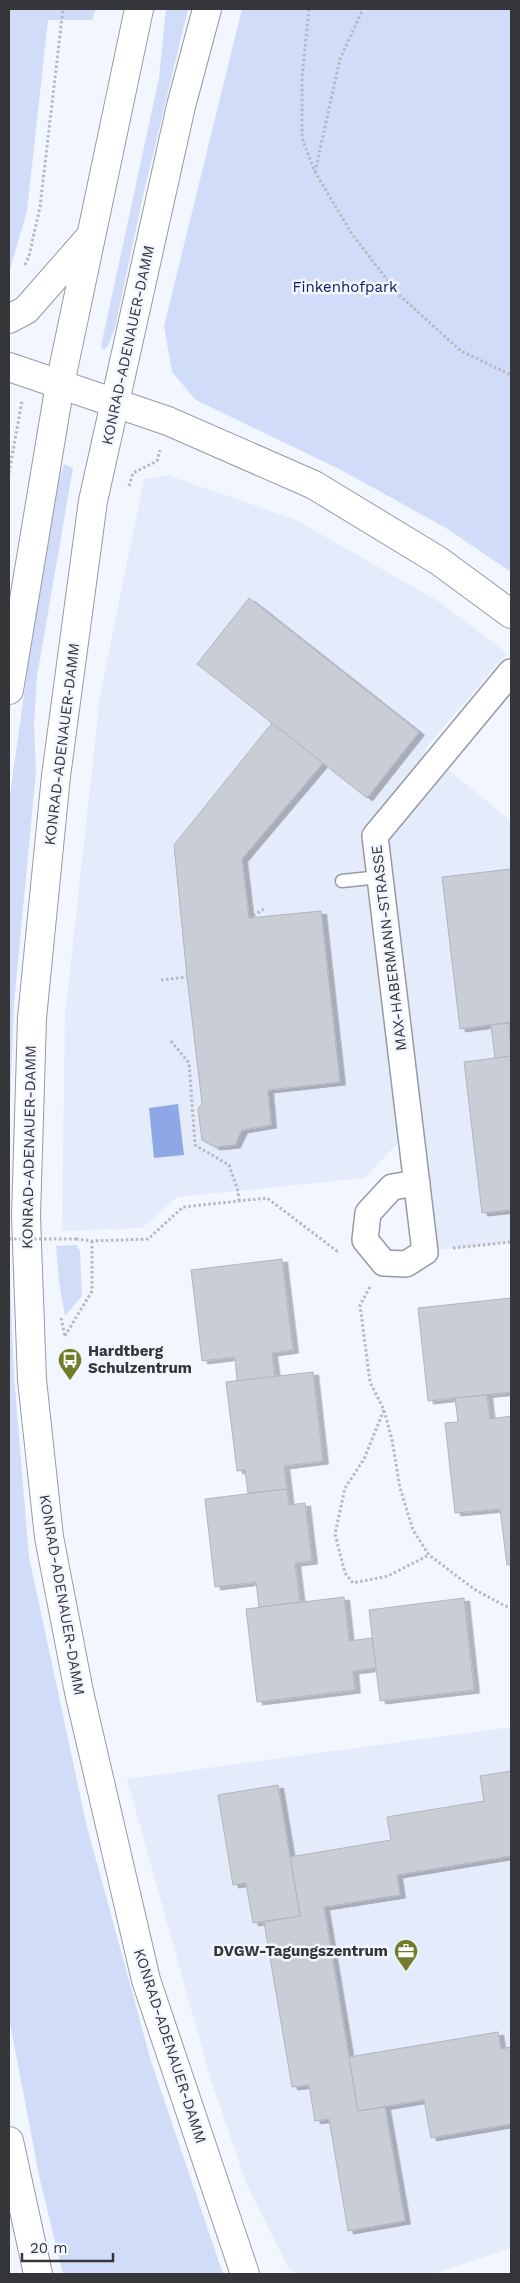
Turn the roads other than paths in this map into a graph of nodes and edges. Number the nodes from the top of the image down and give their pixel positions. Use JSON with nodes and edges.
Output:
{"nodes":[{"id":1,"x":139,"y":9,"type":"edge"},
{"id":2,"x":207,"y":9,"type":"edge"},
{"id":3,"x":91,"y":236,"type":"junction"},
{"id":4,"x":17,"y":314,"type":"edge"},
{"id":5,"x":18,"y":370,"type":"edge"},
{"id":6,"x":60,"y":384,"type":"junction"},
{"id":7,"x":115,"y":402,"type":"junction"},
{"id":8,"x":511,"y":614,"type":"edge"},
{"id":9,"x":511,"y":672,"type":"edge"},
{"id":10,"x":9,"y":690,"type":"edge"},
{"id":11,"x":380,"y":877,"type":"junction"},
{"id":12,"x":342,"y":881,"type":"dead end"},
{"id":13,"x":417,"y":1183,"type":"junction"},
{"id":14,"x":9,"y":2140,"type":"edge"},
{"id":15,"x":249,"y":2271,"type":"edge"},
{"id":16,"x":38,"y":2274,"type":"edge"}],
"edges":[{"from":1,"to":3,"type":"main road"},
{"from":2,"to":7,"type":"main road","name":"KONRAD-ADENAUER-DAMM"},
{"from":3,"to":4,"type":"main road"},
{"from":3,"to":6,"type":"main road"},
{"from":5,"to":6,"type":"main road"},
{"from":6,"to":7,"type":"main road"},
{"from":6,"to":10,"type":"main road"},
{"from":7,"to":8,"type":"main road"},
{"from":7,"to":15,"type":"main road","name":"KONRAD-ADENAUER-DAMM"},
{"from":9,"to":11,"type":"street","name":"MAX-HABERMANN-STRASSE"},
{"from":11,"to":12,"type":"lane"},
{"from":11,"to":13,"type":"street","name":"MAX-HABERMANN-STRASSE"},
{"from":13,"to":13,"type":"street","name":"MAX-HABERMANN-STRASSE"},
{"from":14,"to":16,"type":"main road"}]}
